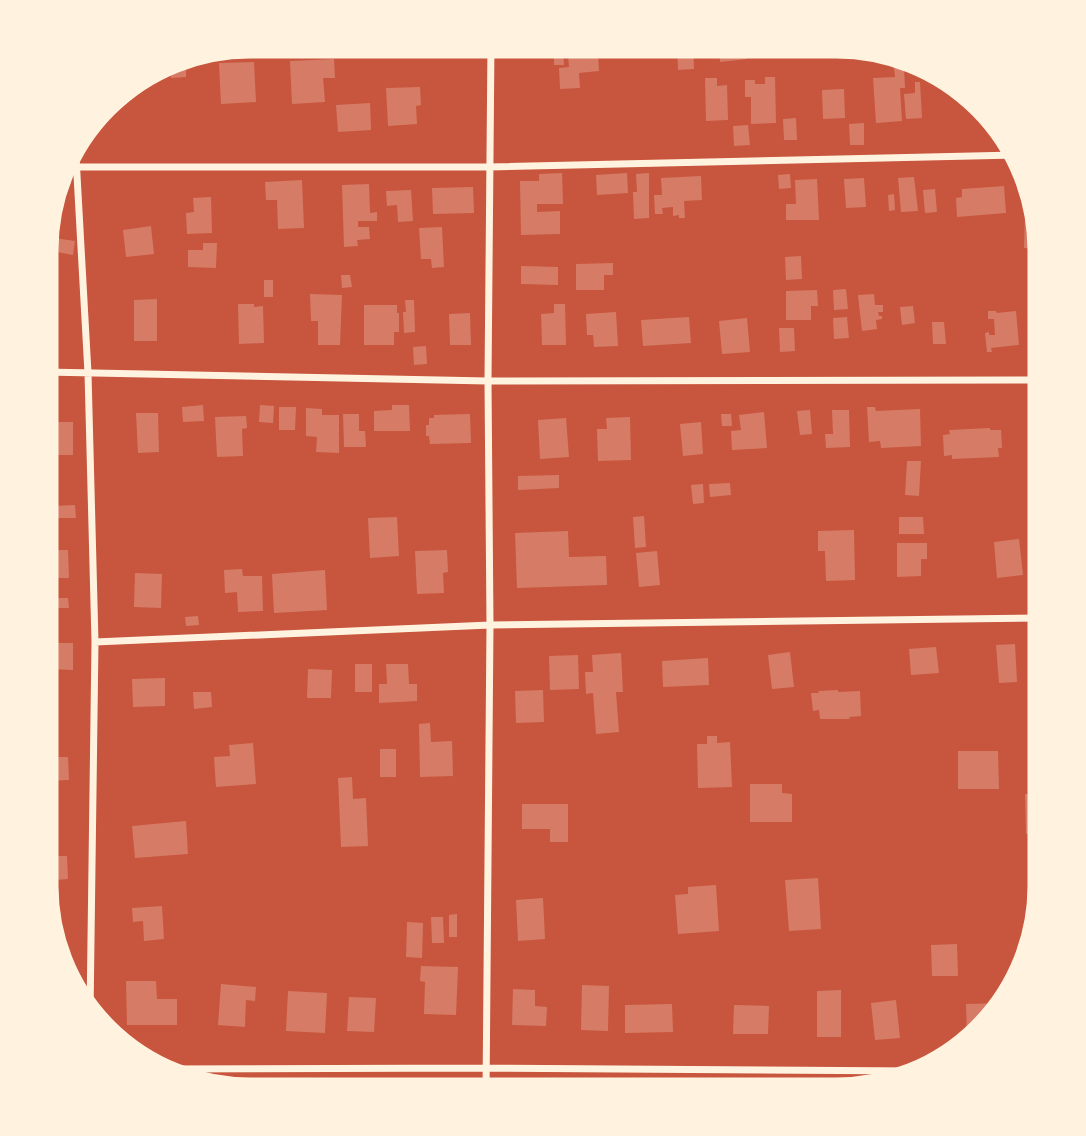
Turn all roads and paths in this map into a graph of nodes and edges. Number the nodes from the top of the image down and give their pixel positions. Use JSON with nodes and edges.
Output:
{"nodes":[{"id":1,"x":491,"y":55,"type":"edge"},
{"id":2,"x":1007,"y":155,"type":"edge"},
{"id":3,"x":76,"y":161,"type":"edge"},
{"id":4,"x":76,"y":167,"type":"junction"},
{"id":5,"x":490,"y":167,"type":"junction"},
{"id":6,"x":54,"y":372,"type":"edge"},
{"id":7,"x":89,"y":373,"type":"junction"},
{"id":8,"x":1031,"y":380,"type":"edge"},
{"id":9,"x":488,"y":381,"type":"junction"},
{"id":10,"x":1031,"y":618,"type":"edge"},
{"id":11,"x":490,"y":625,"type":"junction"},
{"id":12,"x":95,"y":642,"type":"junction"},
{"id":13,"x":90,"y":999,"type":"edge"},
{"id":14,"x":486,"y":1068,"type":"junction"},
{"id":15,"x":181,"y":1069,"type":"edge"},
{"id":16,"x":899,"y":1071,"type":"edge"},
{"id":17,"x":486,"y":1081,"type":"edge"}],
"edges":[{"from":1,"to":5,"type":"street"},
{"from":2,"to":5,"type":"street"},
{"from":3,"to":4,"type":"street"},
{"from":4,"to":5,"type":"street"},
{"from":4,"to":7,"type":"street"},
{"from":5,"to":9,"type":"street"},
{"from":6,"to":7,"type":"street"},
{"from":7,"to":9,"type":"street"},
{"from":7,"to":12,"type":"street"},
{"from":8,"to":9,"type":"street"},
{"from":9,"to":11,"type":"street"},
{"from":10,"to":11,"type":"street"},
{"from":11,"to":12,"type":"street"},
{"from":11,"to":14,"type":"street"},
{"from":12,"to":13,"type":"street"},
{"from":14,"to":15,"type":"street"},
{"from":14,"to":16,"type":"street"},
{"from":14,"to":17,"type":"street"}]}
